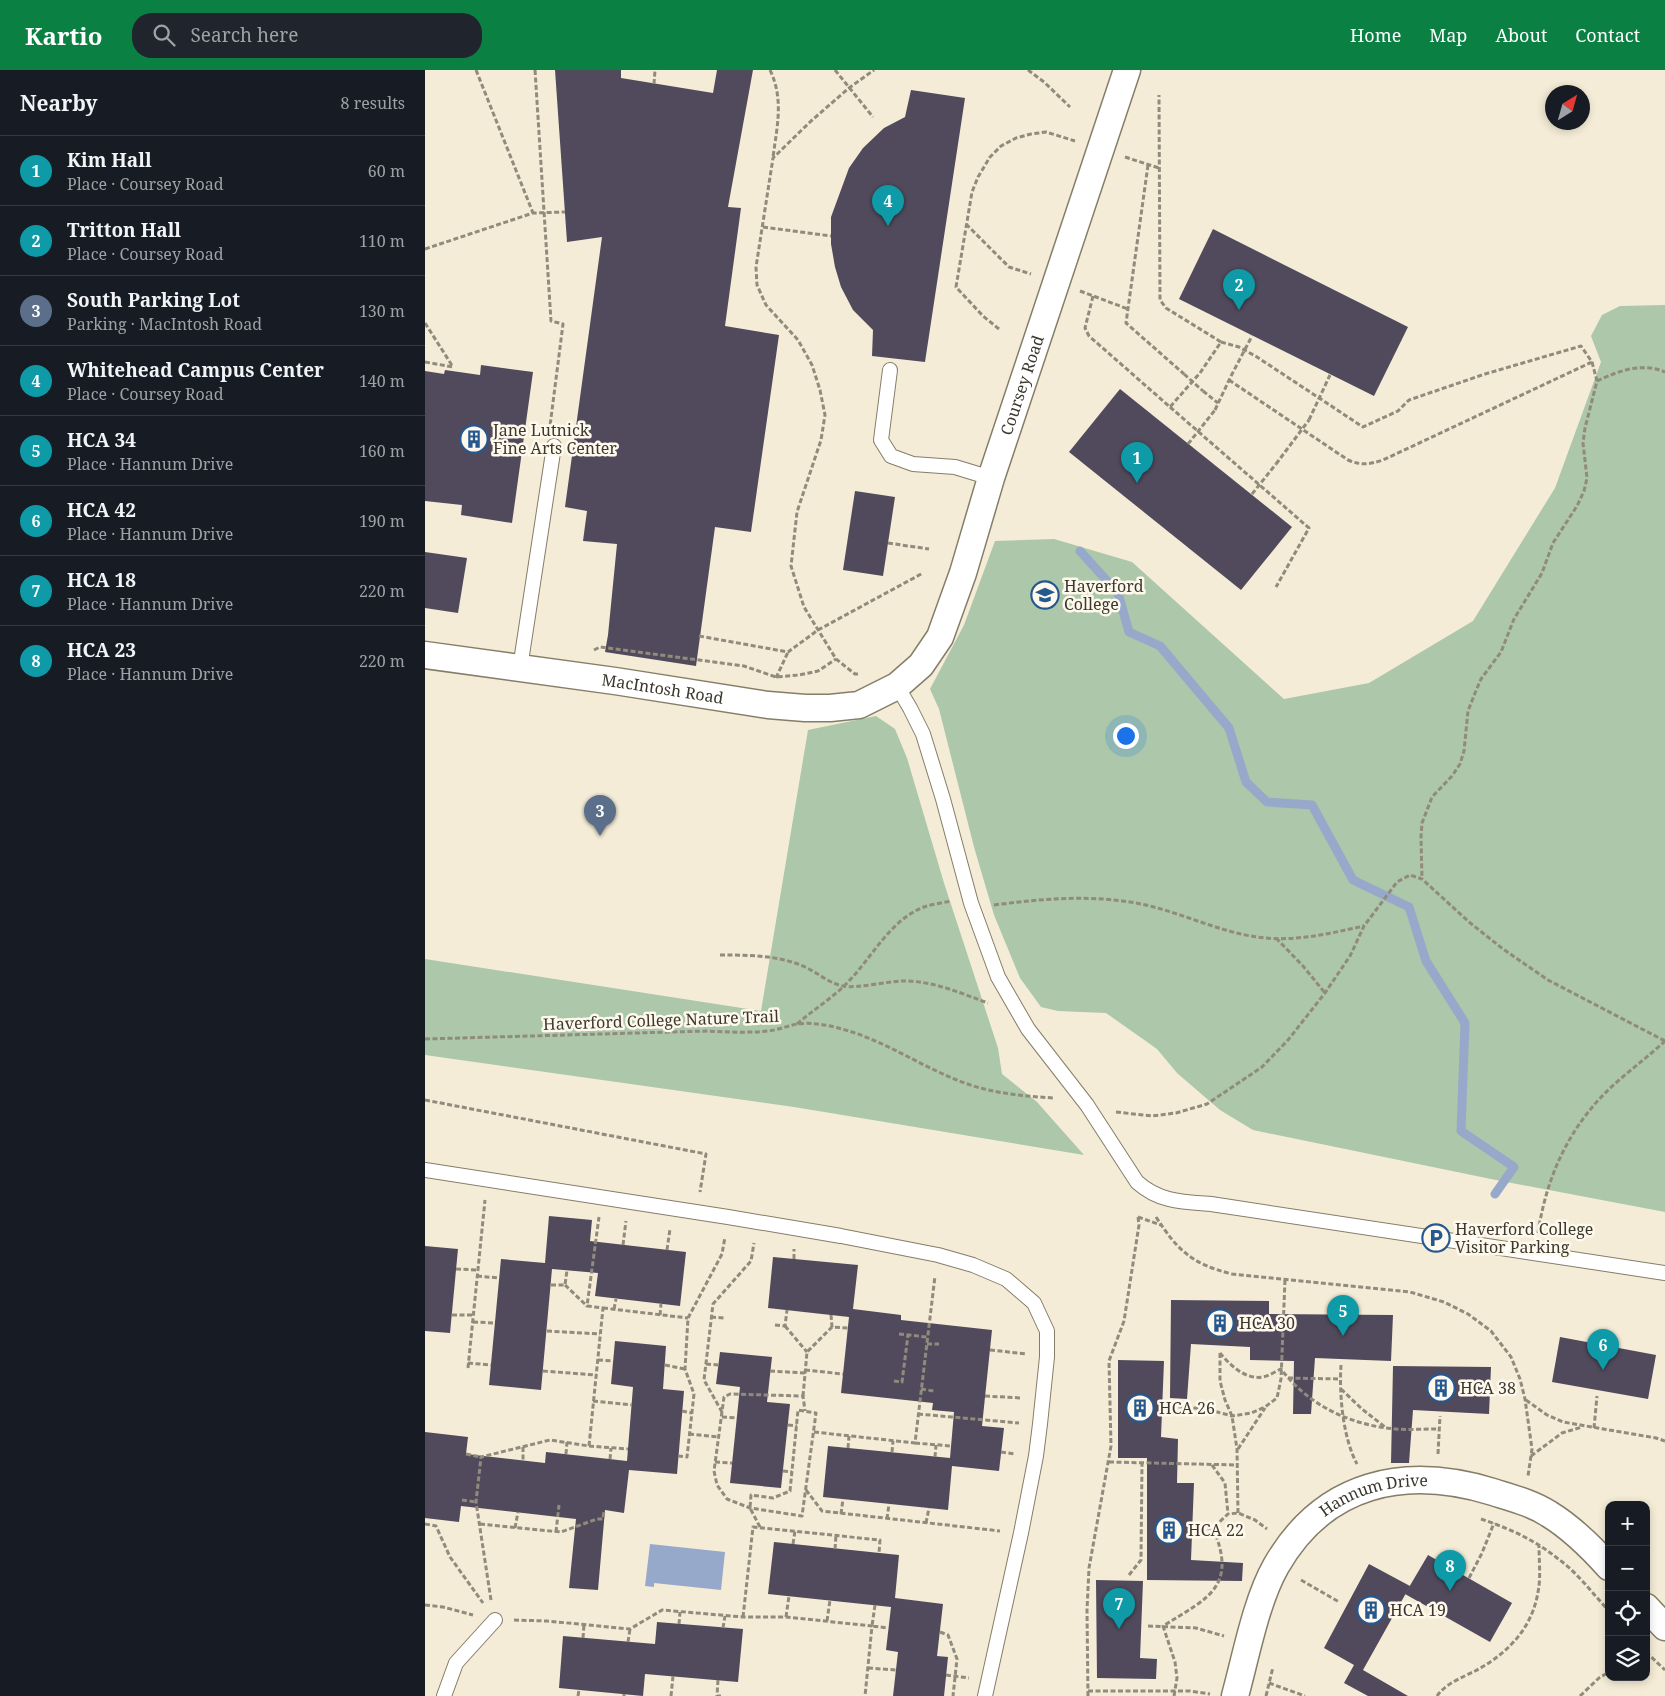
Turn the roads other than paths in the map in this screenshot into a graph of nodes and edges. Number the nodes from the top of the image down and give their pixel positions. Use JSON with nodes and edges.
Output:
{"nodes":[{"id":1,"x":1127,"y":70,"type":"edge"},
{"id":2,"x":890,"y":370,"type":"dead end"},
{"id":3,"x":554,"y":446,"type":"road end"},
{"id":4,"x":991,"y":478,"type":"junction"},
{"id":5,"x":425,"y":655,"type":"edge"},
{"id":6,"x":520,"y":668,"type":"junction"},
{"id":7,"x":897,"y":686,"type":"junction"},
{"id":8,"x":425,"y":1170,"type":"edge"},
{"id":9,"x":1665,"y":1273,"type":"edge"},
{"id":10,"x":1605,"y":1563,"type":"edge"},
{"id":11,"x":1650,"y":1611,"type":"edge"},
{"id":12,"x":495,"y":1620,"type":"road end"},
{"id":13,"x":1665,"y":1627,"type":"edge"},
{"id":14,"x":444,"y":1696,"type":"edge"},
{"id":15,"x":985,"y":1696,"type":"edge"},
{"id":16,"x":1235,"y":1696,"type":"edge"}],
"edges":[{"from":1,"to":4,"type":"street","name":"Coursey Road"},
{"from":2,"to":4,"type":"lane"},
{"from":3,"to":6,"type":"lane"},
{"from":4,"to":7,"type":"street","name":"Coursey Road"},
{"from":5,"to":6,"type":"street","name":"MacIntosh Road"},
{"from":6,"to":7,"type":"street","name":"MacIntosh Road"},
{"from":7,"to":9,"type":"lane"},
{"from":8,"to":15,"type":"lane"},
{"from":10,"to":16,"type":"street","name":"Hannum Drive"},
{"from":11,"to":13,"type":"street"},
{"from":12,"to":14,"type":"lane"}]}
